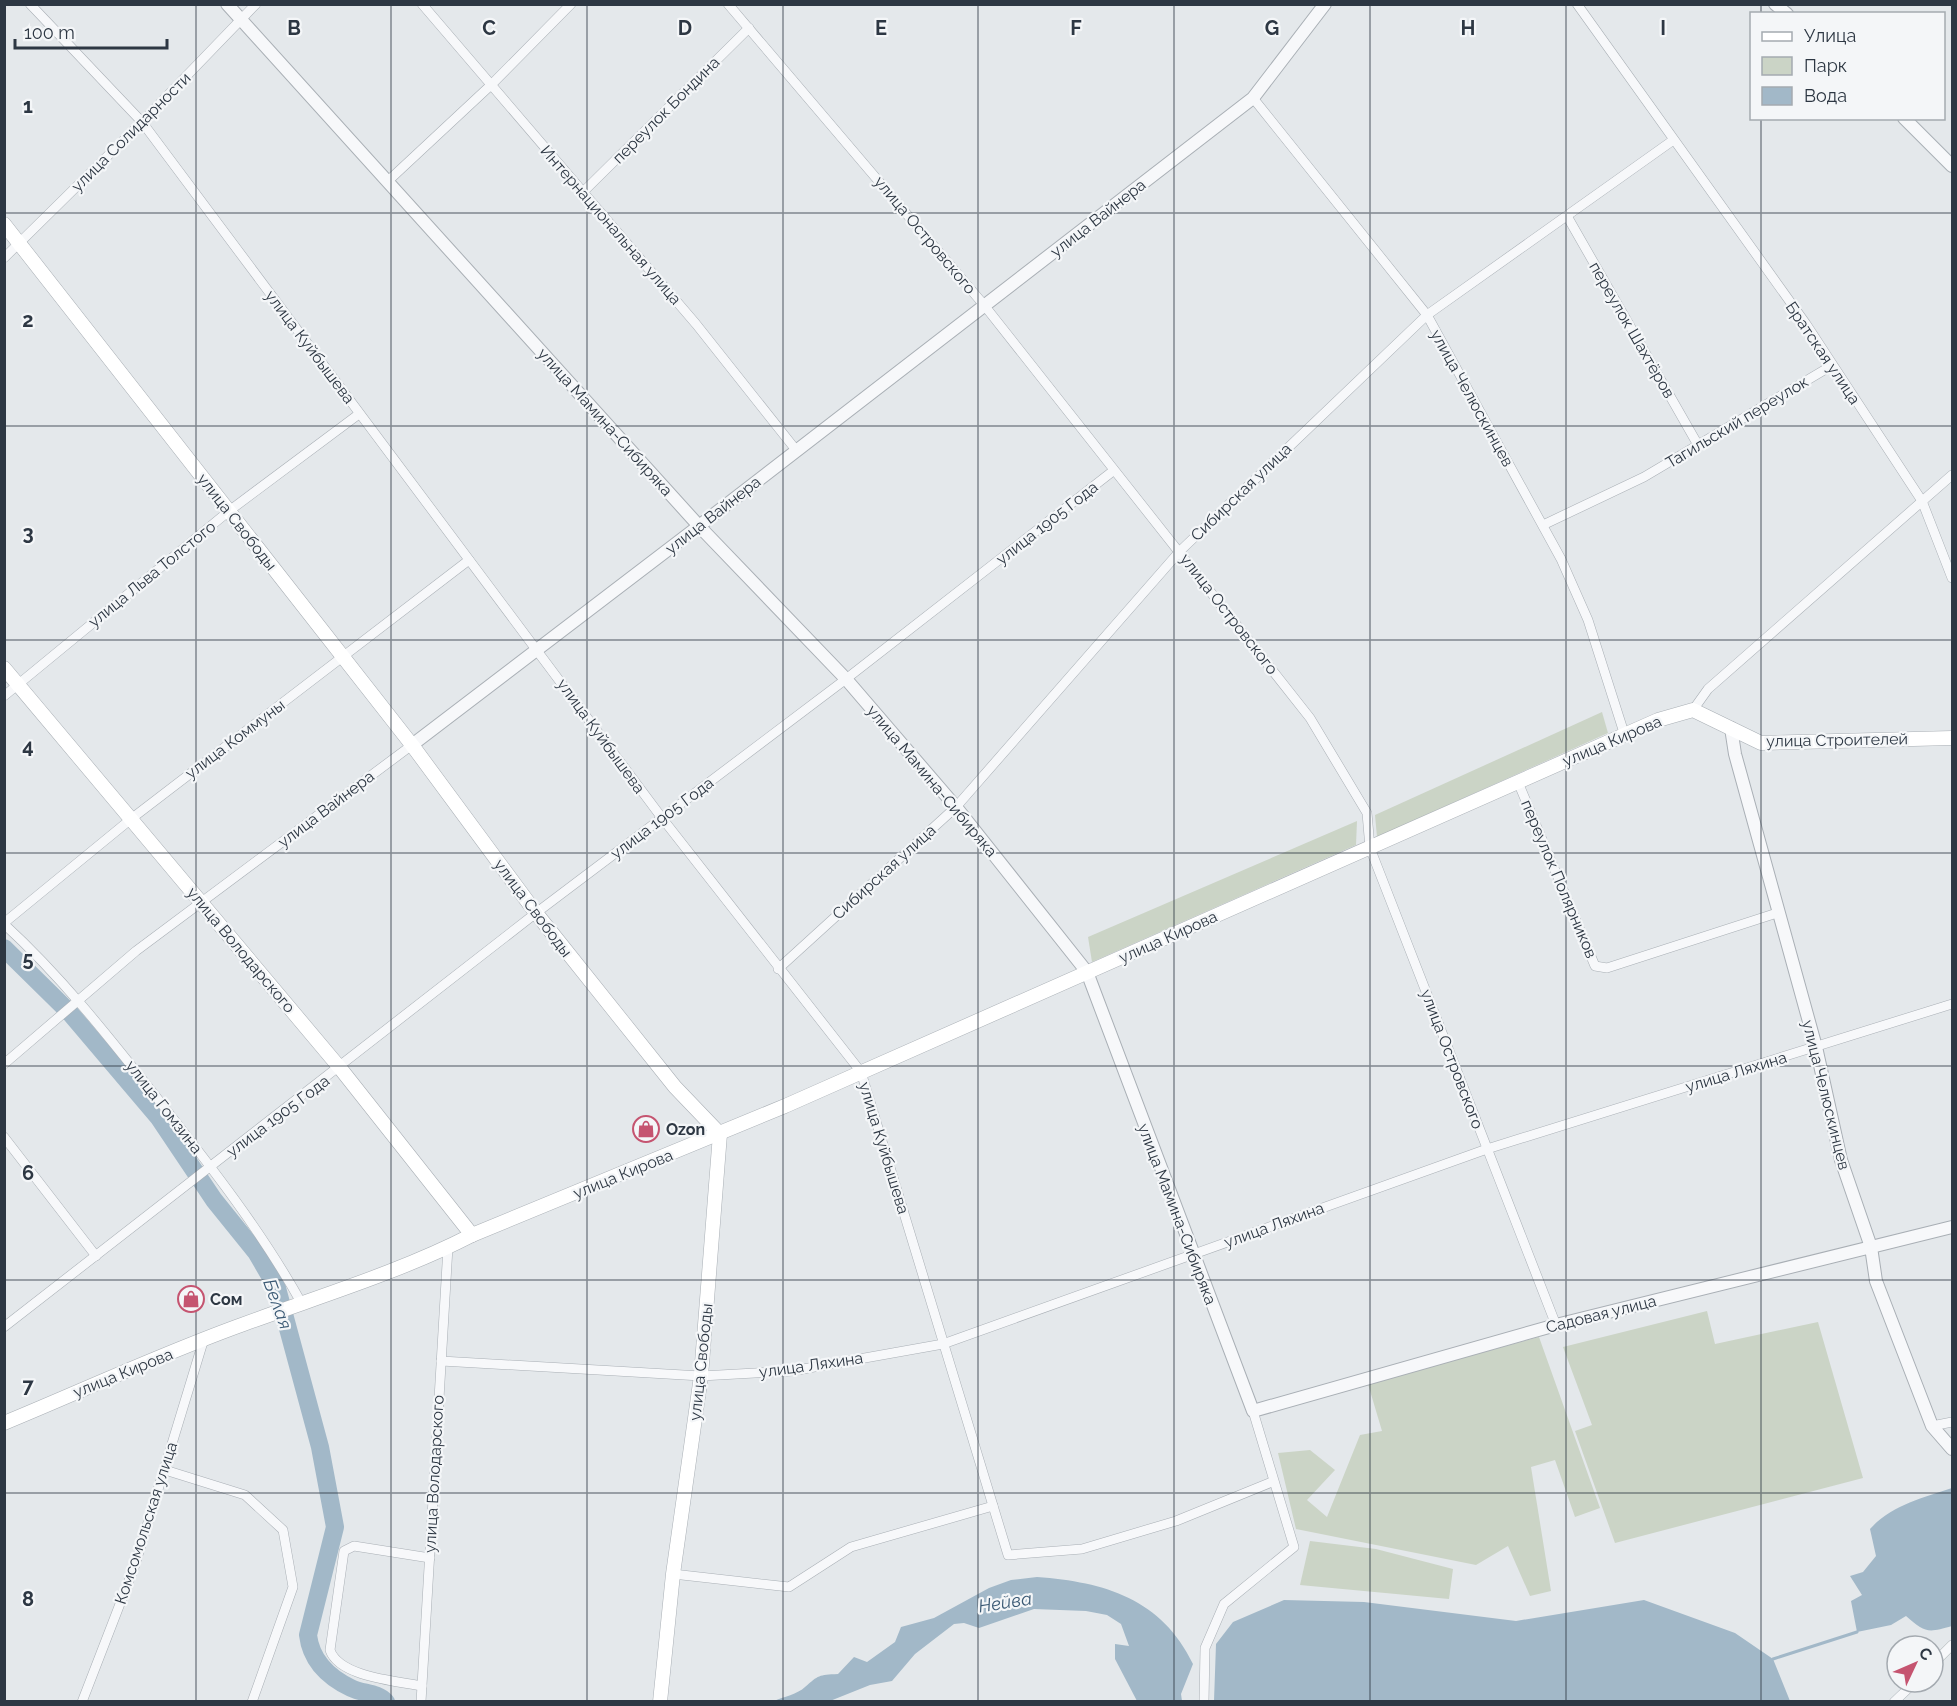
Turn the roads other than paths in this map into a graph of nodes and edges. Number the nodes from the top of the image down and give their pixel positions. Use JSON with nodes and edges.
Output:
{"nodes":[{"id":1,"x":30,"y":4,"type":"edge"},
{"id":2,"x":227,"y":4,"type":"edge"},
{"id":3,"x":256,"y":4,"type":"edge"},
{"id":4,"x":422,"y":4,"type":"edge"},
{"id":5,"x":571,"y":4,"type":"edge"},
{"id":6,"x":728,"y":4,"type":"edge"},
{"id":7,"x":1325,"y":4,"type":"edge"},
{"id":8,"x":1577,"y":4,"type":"edge"},
{"id":9,"x":242,"y":20,"type":"junction"},
{"id":10,"x":749,"y":28,"type":"junction"},
{"id":11,"x":491,"y":86,"type":"junction"},
{"id":12,"x":1254,"y":98,"type":"junction"},
{"id":13,"x":1906,"y":120,"type":"edge"},
{"id":14,"x":142,"y":122,"type":"junction"},
{"id":15,"x":1672,"y":141,"type":"junction"},
{"id":16,"x":1953,"y":166,"type":"edge"},
{"id":17,"x":388,"y":181,"type":"junction"},
{"id":18,"x":583,"y":192,"type":"junction"},
{"id":19,"x":1567,"y":216,"type":"junction"},
{"id":20,"x":4,"y":224,"type":"edge"},
{"id":21,"x":19,"y":243,"type":"junction"},
{"id":22,"x":4,"y":258,"type":"edge"},
{"id":23,"x":984,"y":305,"type":"junction"},
{"id":24,"x":1427,"y":315,"type":"junction"},
{"id":25,"x":1831,"y":366,"type":"junction"},
{"id":26,"x":359,"y":414,"type":"junction"},
{"id":27,"x":1698,"y":445,"type":"junction"},
{"id":28,"x":796,"y":450,"type":"junction"},
{"id":29,"x":1113,"y":471,"type":"junction"},
{"id":30,"x":1953,"y":475,"type":"edge"},
{"id":31,"x":1922,"y":501,"type":"junction"},
{"id":32,"x":229,"y":511,"type":"junction"},
{"id":33,"x":1543,"y":525,"type":"junction"},
{"id":34,"x":699,"y":526,"type":"junction"},
{"id":35,"x":1180,"y":551,"type":"junction"},
{"id":36,"x":470,"y":560,"type":"junction"},
{"id":37,"x":1953,"y":578,"type":"edge"},
{"id":38,"x":536,"y":648,"type":"junction"},
{"id":39,"x":342,"y":658,"type":"junction"},
{"id":40,"x":4,"y":668,"type":"edge"},
{"id":41,"x":846,"y":679,"type":"junction"},
{"id":42,"x":18,"y":684,"type":"junction"},
{"id":43,"x":4,"y":696,"type":"edge"},
{"id":44,"x":1692,"y":710,"type":"junction"},
{"id":45,"x":1731,"y":728,"type":"junction"},
{"id":46,"x":1625,"y":736,"type":"junction"},
{"id":47,"x":1953,"y":738,"type":"edge"},
{"id":48,"x":412,"y":744,"type":"junction"},
{"id":49,"x":1518,"y":782,"type":"junction"},
{"id":50,"x":956,"y":807,"type":"junction"},
{"id":51,"x":662,"y":818,"type":"junction"},
{"id":52,"x":131,"y":819,"type":"junction"},
{"id":53,"x":1370,"y":848,"type":"junction"},
{"id":54,"x":201,"y":902,"type":"junction"},
{"id":55,"x":536,"y":914,"type":"junction"},
{"id":56,"x":1777,"y":914,"type":"junction"},
{"id":57,"x":4,"y":924,"type":"edge"},
{"id":58,"x":778,"y":969,"type":"junction"},
{"id":59,"x":1087,"y":972,"type":"junction"},
{"id":60,"x":78,"y":1002,"type":"junction"},
{"id":61,"x":1953,"y":1004,"type":"edge"},
{"id":62,"x":1816,"y":1047,"type":"junction"},
{"id":63,"x":4,"y":1065,"type":"edge"},
{"id":64,"x":340,"y":1068,"type":"junction"},
{"id":65,"x":861,"y":1072,"type":"junction"},
{"id":66,"x":720,"y":1134,"type":"junction"},
{"id":67,"x":4,"y":1137,"type":"edge"},
{"id":68,"x":1487,"y":1149,"type":"junction"},
{"id":69,"x":211,"y":1167,"type":"junction"},
{"id":70,"x":1953,"y":1227,"type":"edge"},
{"id":71,"x":472,"y":1235,"type":"junction"},
{"id":72,"x":448,"y":1247,"type":"junction"},
{"id":73,"x":1871,"y":1247,"type":"junction"},
{"id":74,"x":1192,"y":1254,"type":"junction"},
{"id":75,"x":96,"y":1256,"type":"junction"},
{"id":76,"x":302,"y":1304,"type":"junction"},
{"id":77,"x":1556,"y":1325,"type":"junction"},
{"id":78,"x":4,"y":1327,"type":"edge"},
{"id":79,"x":203,"y":1342,"type":"junction"},
{"id":80,"x":943,"y":1344,"type":"junction"},
{"id":81,"x":441,"y":1361,"type":"junction"},
{"id":82,"x":701,"y":1376,"type":"junction"},
{"id":83,"x":1253,"y":1411,"type":"junction"},
{"id":84,"x":1953,"y":1422,"type":"edge"},
{"id":85,"x":4,"y":1423,"type":"edge"},
{"id":86,"x":1932,"y":1426,"type":"junction"},
{"id":87,"x":1953,"y":1449,"type":"edge"},
{"id":88,"x":165,"y":1470,"type":"junction"},
{"id":89,"x":1272,"y":1482,"type":"junction"},
{"id":90,"x":993,"y":1506,"type":"junction"},
{"id":91,"x":430,"y":1558,"type":"junction"},
{"id":92,"x":673,"y":1574,"type":"junction"},
{"id":93,"x":422,"y":1686,"type":"junction"},
{"id":94,"x":82,"y":1701,"type":"edge"},
{"id":95,"x":252,"y":1701,"type":"edge"},
{"id":96,"x":421,"y":1701,"type":"edge"},
{"id":97,"x":660,"y":1701,"type":"edge"},
{"id":98,"x":1204,"y":1701,"type":"edge"}],
"edges":[{"from":1,"to":14,"type":"street","name":"улица Куйбышева"},
{"from":2,"to":9,"type":"street","name":"улица Мамина-Сибиряка"},
{"from":3,"to":9,"type":"street","name":"улица Солидарности"},
{"from":4,"to":11,"type":"street","name":"Интернациональная улица"},
{"from":5,"to":11,"type":"street"},
{"from":6,"to":10,"type":"street","name":"улица Островского"},
{"from":7,"to":12,"type":"street","name":"улица Вайнера"},
{"from":8,"to":15,"type":"street","name":"Братская улица"},
{"from":9,"to":14,"type":"street","name":"улица Солидарности"},
{"from":9,"to":17,"type":"street","name":"улица Мамина-Сибиряка"},
{"from":10,"to":18,"type":"street","name":"переулок Бондина"},
{"from":10,"to":23,"type":"street","name":"улица Островского"},
{"from":11,"to":17,"type":"street"},
{"from":11,"to":18,"type":"street","name":"Интернациональная улица"},
{"from":12,"to":23,"type":"street","name":"улица Вайнера"},
{"from":12,"to":24,"type":"street","name":"улица Челюскинцев"},
{"from":13,"to":16,"type":"street"},
{"from":14,"to":21,"type":"street","name":"улица Солидарности"},
{"from":14,"to":26,"type":"street","name":"улица Куйбышева"},
{"from":15,"to":19,"type":"street","name":"Сибирская улица"},
{"from":15,"to":25,"type":"street","name":"Братская улица"},
{"from":17,"to":34,"type":"street","name":"улица Мамина-Сибиряка"},
{"from":18,"to":28,"type":"street","name":"Интернациональная улица"},
{"from":19,"to":24,"type":"street","name":"Сибирская улица"},
{"from":19,"to":27,"type":"street","name":"переулок Шахтёров"},
{"from":20,"to":21,"type":"main road","name":"улица Свободы"},
{"from":21,"to":22,"type":"street","name":"улица Солидарности"},
{"from":21,"to":32,"type":"main road","name":"улица Свободы"},
{"from":23,"to":28,"type":"street","name":"улица Вайнера"},
{"from":23,"to":29,"type":"street","name":"улица Островского"},
{"from":24,"to":33,"type":"street","name":"улица Челюскинцев"},
{"from":24,"to":35,"type":"street","name":"Сибирская улица"},
{"from":25,"to":27,"type":"street","name":"Тагильский переулок"},
{"from":25,"to":31,"type":"street","name":"Братская улица"},
{"from":26,"to":32,"type":"street","name":"улица Льва Толстого"},
{"from":26,"to":36,"type":"street","name":"улица Куйбышева"},
{"from":27,"to":33,"type":"street","name":"Тагильский переулок"},
{"from":28,"to":34,"type":"street","name":"улица Вайнера"},
{"from":29,"to":35,"type":"street","name":"улица Островского"},
{"from":29,"to":41,"type":"street","name":"улица 1905 Года"},
{"from":30,"to":31,"type":"street"},
{"from":31,"to":37,"type":"street","name":"Братская улица"},
{"from":31,"to":44,"type":"street"},
{"from":32,"to":39,"type":"main road","name":"улица Свободы"},
{"from":32,"to":42,"type":"street","name":"улица Льва Толстого"},
{"from":33,"to":46,"type":"street","name":"улица Челюскинцев"},
{"from":34,"to":38,"type":"street","name":"улица Вайнера"},
{"from":34,"to":41,"type":"street","name":"улица Мамина-Сибиряка"},
{"from":35,"to":50,"type":"street","name":"Сибирская улица"},
{"from":35,"to":53,"type":"street","name":"улица Островского"},
{"from":36,"to":38,"type":"street","name":"улица Куйбышева"},
{"from":36,"to":39,"type":"street","name":"улица Коммуны"},
{"from":38,"to":48,"type":"street","name":"улица Вайнера"},
{"from":38,"to":51,"type":"street","name":"улица Куйбышева"},
{"from":39,"to":48,"type":"main road","name":"улица Свободы"},
{"from":39,"to":52,"type":"street","name":"улица Коммуны"},
{"from":40,"to":42,"type":"main road","name":"улица Володарского"},
{"from":41,"to":50,"type":"street","name":"улица Мамина-Сибиряка"},
{"from":41,"to":51,"type":"street","name":"улица 1905 Года"},
{"from":42,"to":43,"type":"street","name":"улица Льва Толстого"},
{"from":42,"to":52,"type":"main road","name":"улица Володарского"},
{"from":44,"to":45,"type":"main road","name":"улица Строителей"},
{"from":44,"to":46,"type":"main road","name":"улица Кирова"},
{"from":45,"to":47,"type":"main road","name":"улица Строителей"},
{"from":45,"to":56,"type":"street","name":"улица Челюскинцев"},
{"from":46,"to":49,"type":"main road","name":"улица Кирова"},
{"from":48,"to":54,"type":"street","name":"улица Вайнера"},
{"from":48,"to":55,"type":"main road","name":"улица Свободы"},
{"from":49,"to":53,"type":"main road","name":"улица Кирова"},
{"from":49,"to":56,"type":"street","name":"переулок Полярников"},
{"from":50,"to":58,"type":"street","name":"Сибирская улица"},
{"from":50,"to":59,"type":"street","name":"улица Мамина-Сибиряка"},
{"from":51,"to":55,"type":"street","name":"улица 1905 Года"},
{"from":51,"to":58,"type":"street","name":"улица Куйбышева"},
{"from":52,"to":54,"type":"main road","name":"улица Володарского"},
{"from":52,"to":57,"type":"street","name":"улица Коммуны"},
{"from":53,"to":59,"type":"main road","name":"улица Кирова"},
{"from":53,"to":68,"type":"street","name":"улица Островского"},
{"from":54,"to":60,"type":"street","name":"улица Вайнера"},
{"from":54,"to":64,"type":"main road","name":"улица Володарского"},
{"from":55,"to":64,"type":"street","name":"улица 1905 Года"},
{"from":55,"to":66,"type":"main road","name":"улица Свободы"},
{"from":56,"to":62,"type":"street","name":"улица Челюскинцев"},
{"from":57,"to":60,"type":"street","name":"улица Гомзина"},
{"from":58,"to":65,"type":"street","name":"улица Куйбышева"},
{"from":59,"to":65,"type":"main road","name":"улица Кирова"},
{"from":59,"to":74,"type":"street","name":"улица Мамина-Сибиряка"},
{"from":60,"to":63,"type":"street","name":"улица Вайнера"},
{"from":60,"to":69,"type":"street","name":"улица Гомзина"},
{"from":61,"to":62,"type":"street","name":"улица Ляхина"},
{"from":62,"to":68,"type":"street","name":"улица Ляхина"},
{"from":62,"to":73,"type":"street","name":"улица Челюскинцев"},
{"from":64,"to":69,"type":"street","name":"улица 1905 Года"},
{"from":64,"to":71,"type":"main road","name":"улица Володарского"},
{"from":65,"to":66,"type":"main road","name":"улица Кирова"},
{"from":65,"to":80,"type":"street","name":"улица Куйбышева"},
{"from":66,"to":71,"type":"main road","name":"улица Кирова"},
{"from":66,"to":82,"type":"main road","name":"улица Свободы"},
{"from":67,"to":75,"type":"street"},
{"from":68,"to":74,"type":"street","name":"улица Ляхина"},
{"from":68,"to":77,"type":"street","name":"улица Островского"},
{"from":69,"to":75,"type":"street","name":"улица 1905 Года"},
{"from":69,"to":76,"type":"street","name":"улица Гомзина"},
{"from":70,"to":73,"type":"street","name":"Садовая улица"},
{"from":71,"to":72,"type":"main road","name":"улица Кирова"},
{"from":72,"to":76,"type":"main road","name":"улица Кирова"},
{"from":72,"to":81,"type":"street","name":"улица Володарского"},
{"from":73,"to":77,"type":"street","name":"Садовая улица"},
{"from":73,"to":86,"type":"street","name":"улица Челюскинцев"},
{"from":74,"to":80,"type":"street","name":"улица Ляхина"},
{"from":74,"to":83,"type":"street","name":"улица Мамина-Сибиряка"},
{"from":75,"to":78,"type":"street"},
{"from":76,"to":79,"type":"main road","name":"улица Кирова"},
{"from":77,"to":83,"type":"street","name":"Садовая улица"},
{"from":79,"to":85,"type":"main road","name":"улица Кирова"},
{"from":79,"to":88,"type":"street","name":"Комсомольская улица"},
{"from":80,"to":82,"type":"street","name":"улица Ляхина"},
{"from":80,"to":90,"type":"street","name":"улица Куйбышева"},
{"from":81,"to":82,"type":"street","name":"улица Ляхина"},
{"from":81,"to":91,"type":"street","name":"улица Володарского"},
{"from":82,"to":92,"type":"main road","name":"улица Свободы"},
{"from":83,"to":89,"type":"street","name":"улица Мамина-Сибиряка"},
{"from":84,"to":86,"type":"street"},
{"from":86,"to":87,"type":"street","name":"улица Челюскинцев"},
{"from":88,"to":94,"type":"street","name":"Комсомольская улица"},
{"from":88,"to":95,"type":"street"},
{"from":89,"to":90,"type":"street","name":"улица Куйбышева"},
{"from":89,"to":98,"type":"street","name":"улица Мамина-Сибиряка"},
{"from":90,"to":92,"type":"street"},
{"from":91,"to":93,"type":"street","name":"улица Володарского"},
{"from":91,"to":93,"type":"street"},
{"from":92,"to":97,"type":"main road","name":"улица Свободы"},
{"from":93,"to":96,"type":"street","name":"улица Володарского"}]}
